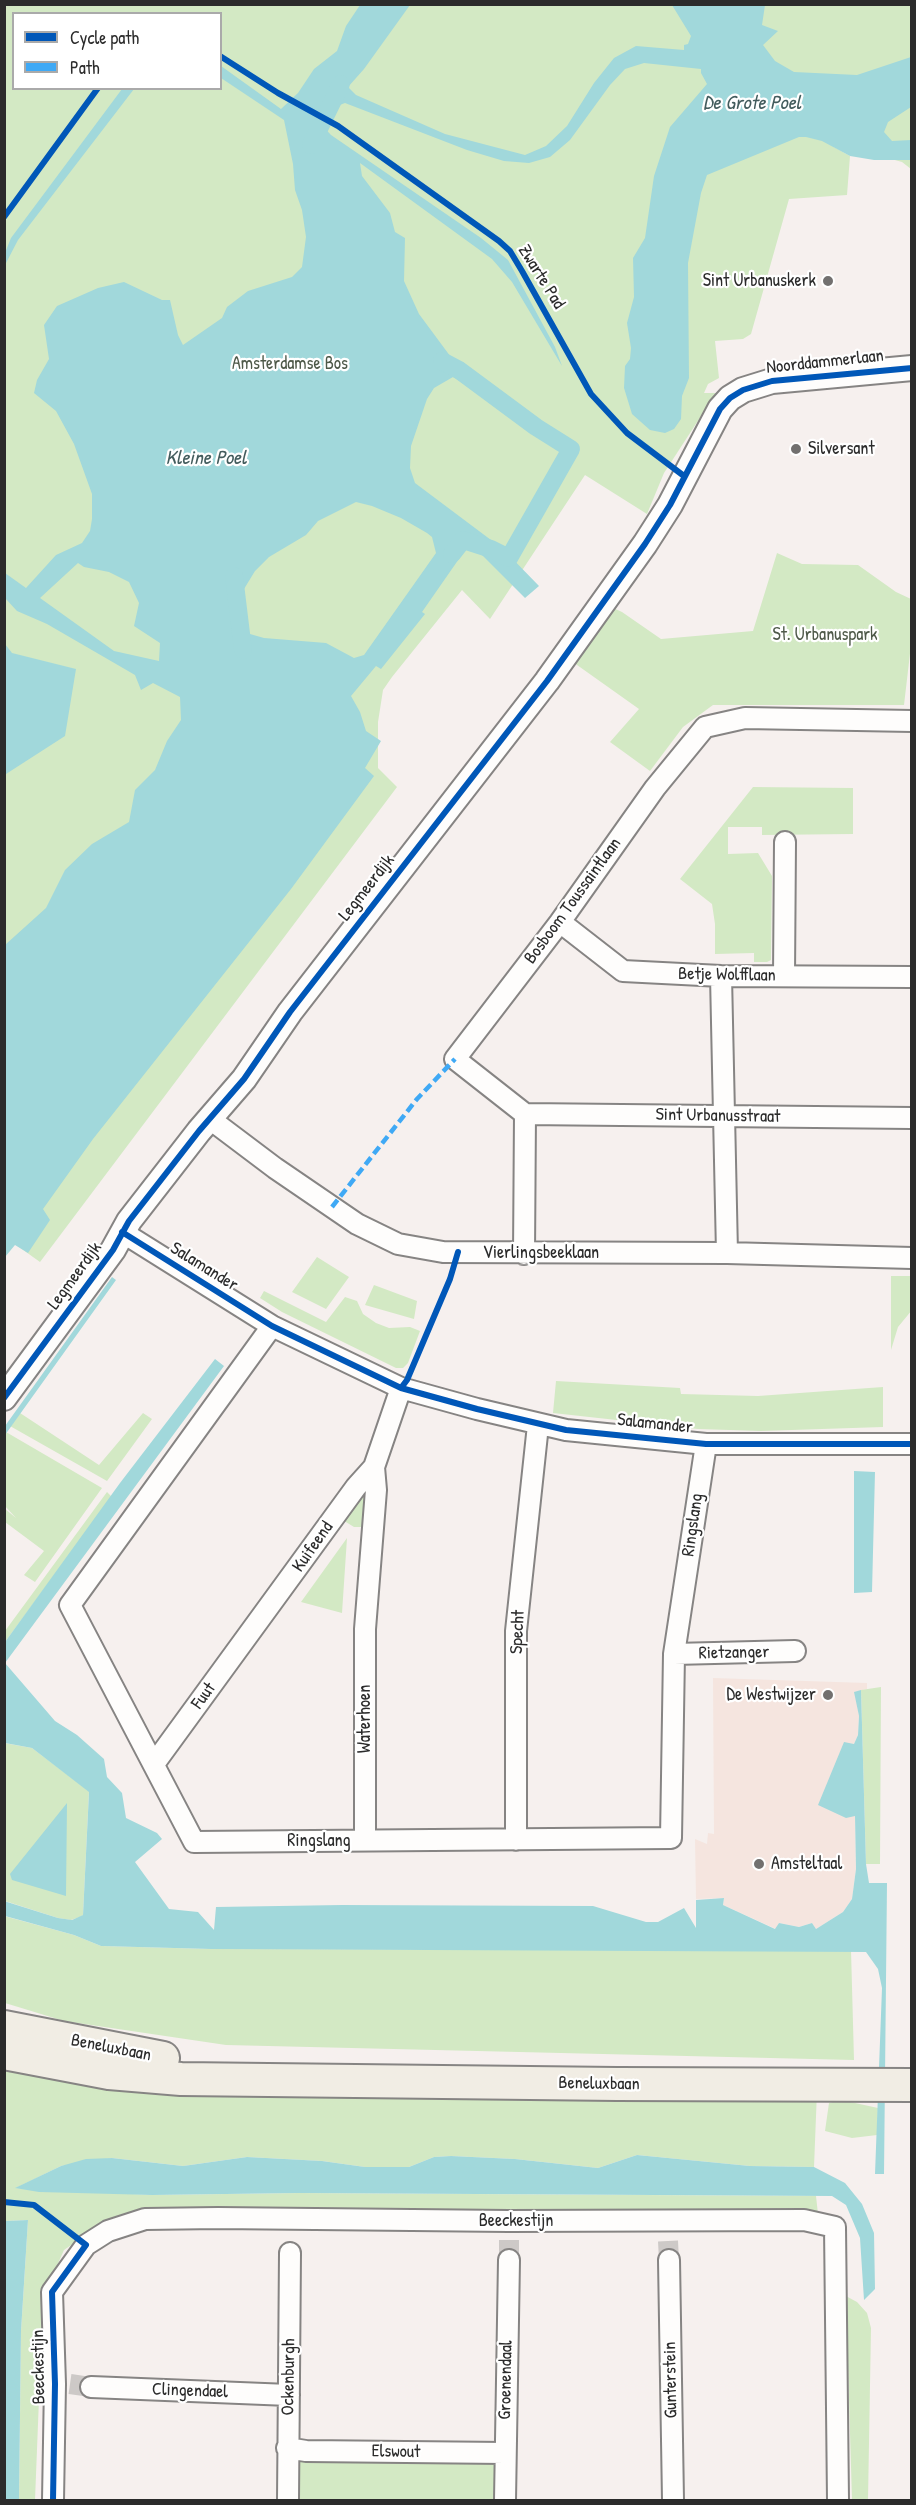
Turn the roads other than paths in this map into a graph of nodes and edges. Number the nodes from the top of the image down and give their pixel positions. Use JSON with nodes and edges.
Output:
{"nodes":[{"id":1,"x":912,"y":368,"type":"edge"},
{"id":2,"x":743,"y":390,"type":"joint"},
{"id":3,"x":912,"y":721,"type":"edge"},
{"id":4,"x":785,"y":842,"type":"dead end"},
{"id":5,"x":560,"y":921,"type":"junction"},
{"id":6,"x":721,"y":976,"type":"junction"},
{"id":7,"x":784,"y":976,"type":"junction"},
{"id":8,"x":912,"y":977,"type":"edge"},
{"id":9,"x":525,"y":1114,"type":"junction"},
{"id":10,"x":722,"y":1117,"type":"junction"},
{"id":11,"x":912,"y":1118,"type":"edge"},
{"id":12,"x":210,"y":1119,"type":"junction"},
{"id":13,"x":122,"y":1232,"type":"junction"},
{"id":14,"x":727,"y":1253,"type":"junction"},
{"id":15,"x":524,"y":1254,"type":"junction"},
{"id":16,"x":912,"y":1258,"type":"edge"},
{"id":17,"x":272,"y":1326,"type":"junction"},
{"id":18,"x":401,"y":1388,"type":"junction"},
{"id":19,"x":4,"y":1398,"type":"edge"},
{"id":20,"x":538,"y":1425,"type":"junction"},
{"id":21,"x":706,"y":1444,"type":"junction"},
{"id":22,"x":912,"y":1444,"type":"edge"},
{"id":23,"x":374,"y":1467,"type":"junction"},
{"id":24,"x":368,"y":1598,"type":"joint"},
{"id":25,"x":254,"y":1628,"type":"joint"},
{"id":26,"x":795,"y":1651,"type":"dead end"},
{"id":27,"x":674,"y":1654,"type":"junction"},
{"id":28,"x":154,"y":1764,"type":"junction"},
{"id":29,"x":365,"y":1840,"type":"junction"},
{"id":30,"x":516,"y":1840,"type":"junction"},
{"id":31,"x":4,"y":2027,"type":"edge"},
{"id":32,"x":4,"y":2053,"type":"edge"},
{"id":33,"x":287,"y":2079,"type":"junction"},
{"id":34,"x":912,"y":2085,"type":"edge"},
{"id":35,"x":291,"y":2219,"type":"junction"},
{"id":36,"x":669,"y":2241,"type":"junction"},
{"id":37,"x":508,"y":2260,"type":"tunnel mouth"},
{"id":38,"x":91,"y":2387,"type":"tunnel mouth"},
{"id":39,"x":289,"y":2395,"type":"junction"},
{"id":40,"x":287,"y":2448,"type":"junction"},
{"id":41,"x":505,"y":2453,"type":"junction"},
{"id":42,"x":53,"y":2500,"type":"edge"},
{"id":43,"x":288,"y":2500,"type":"edge"},
{"id":44,"x":505,"y":2500,"type":"edge"},
{"id":45,"x":673,"y":2500,"type":"edge"},
{"id":46,"x":838,"y":2500,"type":"edge"}],
"edges":[{"from":1,"to":2,"type":"street","name":"Noorddammerlaan"},
{"from":2,"to":12,"type":"street","name":"Legmeerdijk"},
{"from":3,"to":5,"type":"street","name":"Bosboom Toussaintlaan"},
{"from":4,"to":7,"type":"street"},
{"from":5,"to":6,"type":"street","name":"Betje Wolfflaan"},
{"from":5,"to":9,"type":"street","name":"Bosboom Toussaintlaan"},
{"from":6,"to":7,"type":"street","name":"Betje Wolfflaan"},
{"from":6,"to":10,"type":"street"},
{"from":7,"to":8,"type":"street","name":"Betje Wolfflaan"},
{"from":9,"to":10,"type":"street","name":"Sint Urbanusstraat"},
{"from":9,"to":15,"type":"street"},
{"from":10,"to":11,"type":"street","name":"Sint Urbanusstraat"},
{"from":10,"to":14,"type":"street"},
{"from":12,"to":13,"type":"street","name":"Legmeerdijk"},
{"from":12,"to":15,"type":"street","name":"Vierlingsbeeklaan"},
{"from":13,"to":17,"type":"street","name":"Salamander"},
{"from":13,"to":19,"type":"street","name":"Legmeerdijk"},
{"from":14,"to":15,"type":"street","name":"Vierlingsbeeklaan"},
{"from":14,"to":16,"type":"street","name":"Vierlingsbeeklaan"},
{"from":17,"to":18,"type":"street","name":"Salamander"},
{"from":17,"to":28,"type":"street","name":"Ringslang"},
{"from":18,"to":20,"type":"street","name":"Salamander"},
{"from":18,"to":23,"type":"street","name":"Kuifeend"},
{"from":20,"to":21,"type":"street","name":"Salamander"},
{"from":20,"to":30,"type":"street","name":"Specht"},
{"from":21,"to":22,"type":"street","name":"Salamander"},
{"from":21,"to":27,"type":"street","name":"Ringslang"},
{"from":23,"to":24,"type":"street","name":"Kuifeend"},
{"from":23,"to":25,"type":"street","name":"Kuifeend"},
{"from":24,"to":29,"type":"street","name":"Waterhoen"},
{"from":25,"to":28,"type":"street","name":"Fuut"},
{"from":26,"to":27,"type":"street","name":"Rietzanger"},
{"from":27,"to":30,"type":"street","name":"Ringslang"},
{"from":28,"to":29,"type":"street","name":"Ringslang"},
{"from":29,"to":30,"type":"street","name":"Ringslang"},
{"from":31,"to":33,"type":"main road","name":"Beneluxbaan"},
{"from":32,"to":33,"type":"main road","name":"Beneluxbaan"},
{"from":33,"to":34,"type":"main road","name":"Beneluxbaan"},
{"from":35,"to":36,"type":"street","name":"Beeckestijn"},
{"from":35,"to":39,"type":"street","name":"Ockenburgh"},
{"from":35,"to":42,"type":"street","name":"Beeckestijn"},
{"from":36,"to":45,"type":"street","name":"Gunterstein"},
{"from":36,"to":46,"type":"street","name":"Beeckestijn"},
{"from":37,"to":41,"type":"street","name":"Groenendaal"},
{"from":38,"to":39,"type":"street","name":"Clingendael"},
{"from":39,"to":40,"type":"street","name":"Ockenburgh"},
{"from":40,"to":41,"type":"street","name":"Elswout"},
{"from":40,"to":43,"type":"street","name":"Ockenburgh"},
{"from":41,"to":44,"type":"street","name":"Groenendaal"}]}
